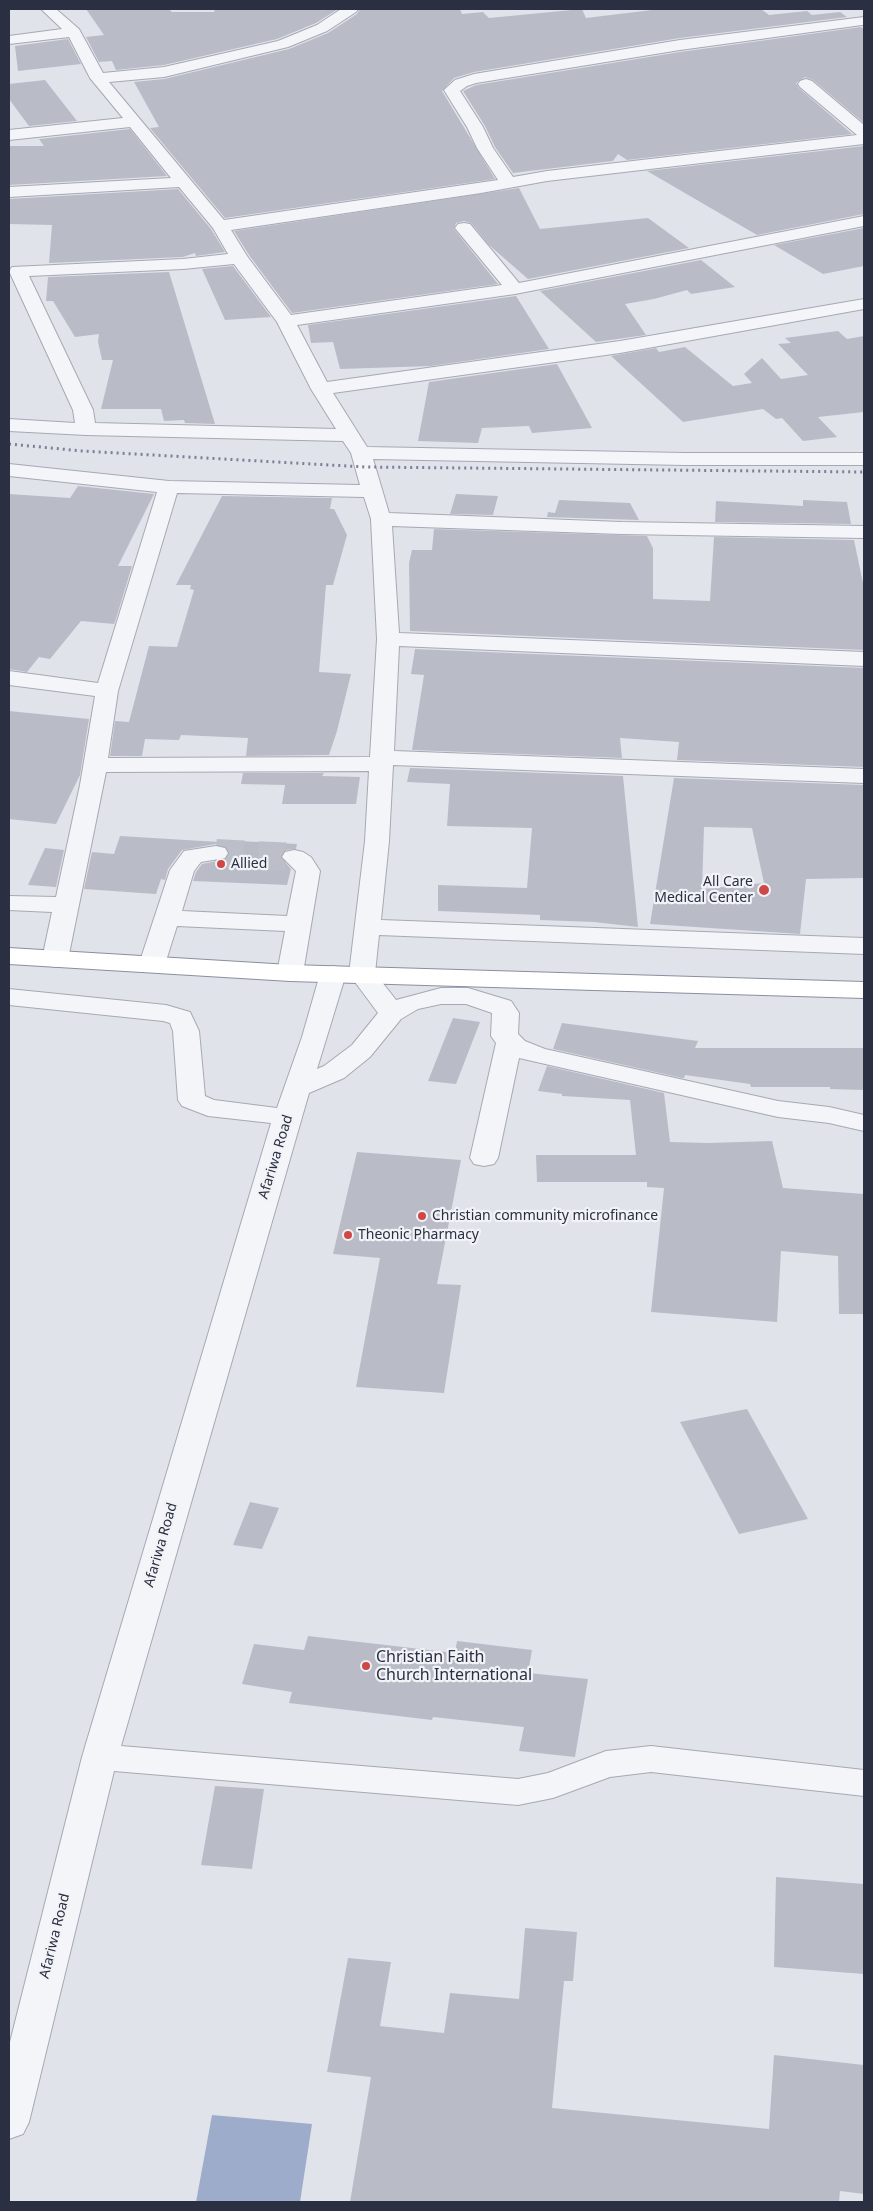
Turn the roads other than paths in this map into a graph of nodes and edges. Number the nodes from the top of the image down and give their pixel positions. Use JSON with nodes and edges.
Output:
{"nodes":[{"id":1,"x":48,"y":9,"type":"edge"},
{"id":2,"x":350,"y":9,"type":"edge"},
{"id":3,"x":836,"y":9,"type":"edge"},
{"id":4,"x":863,"y":22,"type":"edge"},
{"id":5,"x":74,"y":32,"type":"junction"},
{"id":6,"x":9,"y":40,"type":"edge"},
{"id":7,"x":98,"y":78,"type":"junction"},
{"id":8,"x":806,"y":84,"type":"dead end"},
{"id":9,"x":134,"y":122,"type":"junction"},
{"id":10,"x":864,"y":133,"type":"edge"},
{"id":11,"x":9,"y":135,"type":"edge"},
{"id":12,"x":864,"y":139,"type":"edge"},
{"id":13,"x":184,"y":182,"type":"junction"},
{"id":14,"x":508,"y":182,"type":"junction"},
{"id":15,"x":9,"y":192,"type":"edge"},
{"id":16,"x":864,"y":221,"type":"edge"},
{"id":17,"x":220,"y":226,"type":"junction"},
{"id":18,"x":464,"y":228,"type":"dead end"},
{"id":19,"x":239,"y":258,"type":"junction"},
{"id":20,"x":13,"y":271,"type":"edge"},
{"id":21,"x":515,"y":289,"type":"junction"},
{"id":22,"x":864,"y":304,"type":"edge"},
{"id":23,"x":286,"y":321,"type":"junction"},
{"id":24,"x":321,"y":389,"type":"junction"},
{"id":25,"x":9,"y":425,"type":"edge"},
{"id":26,"x":86,"y":429,"type":"junction"},
{"id":27,"x":350,"y":435,"type":"junction"},
{"id":28,"x":729,"y":444,"type":"dead end"},
{"id":29,"x":864,"y":445,"type":"edge"},
{"id":30,"x":361,"y":454,"type":"junction"},
{"id":31,"x":864,"y":459,"type":"edge"},
{"id":32,"x":9,"y":470,"type":"edge"},
{"id":33,"x":169,"y":487,"type":"junction"},
{"id":34,"x":373,"y":492,"type":"junction"},
{"id":35,"x":381,"y":519,"type":"junction"},
{"id":36,"x":864,"y":532,"type":"edge"},
{"id":37,"x":388,"y":639,"type":"junction"},
{"id":38,"x":864,"y":659,"type":"edge"},
{"id":39,"x":9,"y":678,"type":"edge"},
{"id":40,"x":107,"y":691,"type":"junction"},
{"id":41,"x":381,"y":761,"type":"junction"},
{"id":42,"x":95,"y":765,"type":"junction"},
{"id":43,"x":864,"y":776,"type":"edge"},
{"id":44,"x":216,"y":853,"type":"tunnel mouth"},
{"id":45,"x":294,"y":857,"type":"dead end"},
{"id":46,"x":9,"y":903,"type":"edge"},
{"id":47,"x":66,"y":905,"type":"junction"},
{"id":48,"x":167,"y":918,"type":"junction"},
{"id":49,"x":298,"y":924,"type":"junction"},
{"id":50,"x":366,"y":927,"type":"junction"},
{"id":51,"x":864,"y":946,"type":"edge"},
{"id":52,"x":9,"y":956,"type":"edge"},
{"id":53,"x":55,"y":959,"type":"junction"},
{"id":54,"x":152,"y":964,"type":"junction"},
{"id":55,"x":290,"y":973,"type":"junction"},
{"id":56,"x":347,"y":974,"type":"junction"},
{"id":57,"x":864,"y":990,"type":"edge"},
{"id":58,"x":9,"y":996,"type":"edge"},
{"id":59,"x":392,"y":1013,"type":"junction"},
{"id":60,"x":509,"y":1042,"type":"junction"},
{"id":61,"x":292,"y":1102,"type":"junction"},
{"id":62,"x":864,"y":1123,"type":"edge"},
{"id":63,"x":484,"y":1158,"type":"dead end"},
{"id":64,"x":100,"y":1757,"type":"junction"},
{"id":65,"x":864,"y":1783,"type":"edge"},
{"id":66,"x":9,"y":2122,"type":"edge"}],
"edges":[{"from":1,"to":5,"type":"street"},
{"from":2,"to":7,"type":"street"},
{"from":3,"to":4,"type":"street"},
{"from":4,"to":14,"type":"street"},
{"from":5,"to":6,"type":"street"},
{"from":5,"to":7,"type":"street","name":"Afariwa Road"},
{"from":7,"to":9,"type":"street","name":"Afariwa Road"},
{"from":8,"to":10,"type":"street"},
{"from":9,"to":11,"type":"street"},
{"from":9,"to":13,"type":"street","name":"Afariwa Road"},
{"from":12,"to":14,"type":"street"},
{"from":13,"to":15,"type":"street"},
{"from":13,"to":17,"type":"street","name":"Afariwa Road"},
{"from":14,"to":17,"type":"street"},
{"from":16,"to":21,"type":"street"},
{"from":17,"to":19,"type":"street","name":"Afariwa Road"},
{"from":18,"to":21,"type":"street"},
{"from":19,"to":20,"type":"street"},
{"from":19,"to":23,"type":"street","name":"Afariwa Road"},
{"from":20,"to":26,"type":"street"},
{"from":21,"to":23,"type":"street"},
{"from":22,"to":24,"type":"street"},
{"from":23,"to":24,"type":"street","name":"Afariwa Road"},
{"from":24,"to":27,"type":"street","name":"Afariwa Road"},
{"from":25,"to":26,"type":"street"},
{"from":26,"to":27,"type":"street"},
{"from":27,"to":30,"type":"street","name":"Afariwa Road"},
{"from":28,"to":29,"type":"street"},
{"from":30,"to":31,"type":"street"},
{"from":30,"to":34,"type":"street","name":"Afariwa Road"},
{"from":32,"to":33,"type":"street"},
{"from":33,"to":34,"type":"street"},
{"from":33,"to":40,"type":"street"},
{"from":34,"to":35,"type":"street","name":"Afariwa Road"},
{"from":35,"to":36,"type":"street"},
{"from":35,"to":37,"type":"street","name":"Afariwa Road"},
{"from":37,"to":38,"type":"street"},
{"from":37,"to":41,"type":"street","name":"Afariwa Road"},
{"from":39,"to":40,"type":"street"},
{"from":40,"to":42,"type":"street"},
{"from":41,"to":42,"type":"street"},
{"from":41,"to":43,"type":"street"},
{"from":41,"to":50,"type":"street","name":"Afariwa Road"},
{"from":42,"to":47,"type":"street"},
{"from":44,"to":48,"type":"street"},
{"from":45,"to":49,"type":"street"},
{"from":46,"to":47,"type":"street"},
{"from":47,"to":53,"type":"street"},
{"from":48,"to":49,"type":"street"},
{"from":48,"to":54,"type":"street"},
{"from":49,"to":55,"type":"street"},
{"from":50,"to":51,"type":"street"},
{"from":50,"to":56,"type":"street","name":"Afariwa Road"},
{"from":52,"to":53,"type":"highway"},
{"from":53,"to":54,"type":"highway"},
{"from":54,"to":55,"type":"highway"},
{"from":55,"to":56,"type":"highway"},
{"from":56,"to":57,"type":"highway"},
{"from":56,"to":59,"type":"street"},
{"from":56,"to":61,"type":"street","name":"Afariwa Road"},
{"from":58,"to":61,"type":"street"},
{"from":59,"to":60,"type":"street"},
{"from":59,"to":61,"type":"street"},
{"from":60,"to":62,"type":"street"},
{"from":60,"to":63,"type":"street"},
{"from":61,"to":64,"type":"street","name":"Afariwa Road"},
{"from":64,"to":65,"type":"street"},
{"from":64,"to":66,"type":"street","name":"Afariwa Road"}]}
